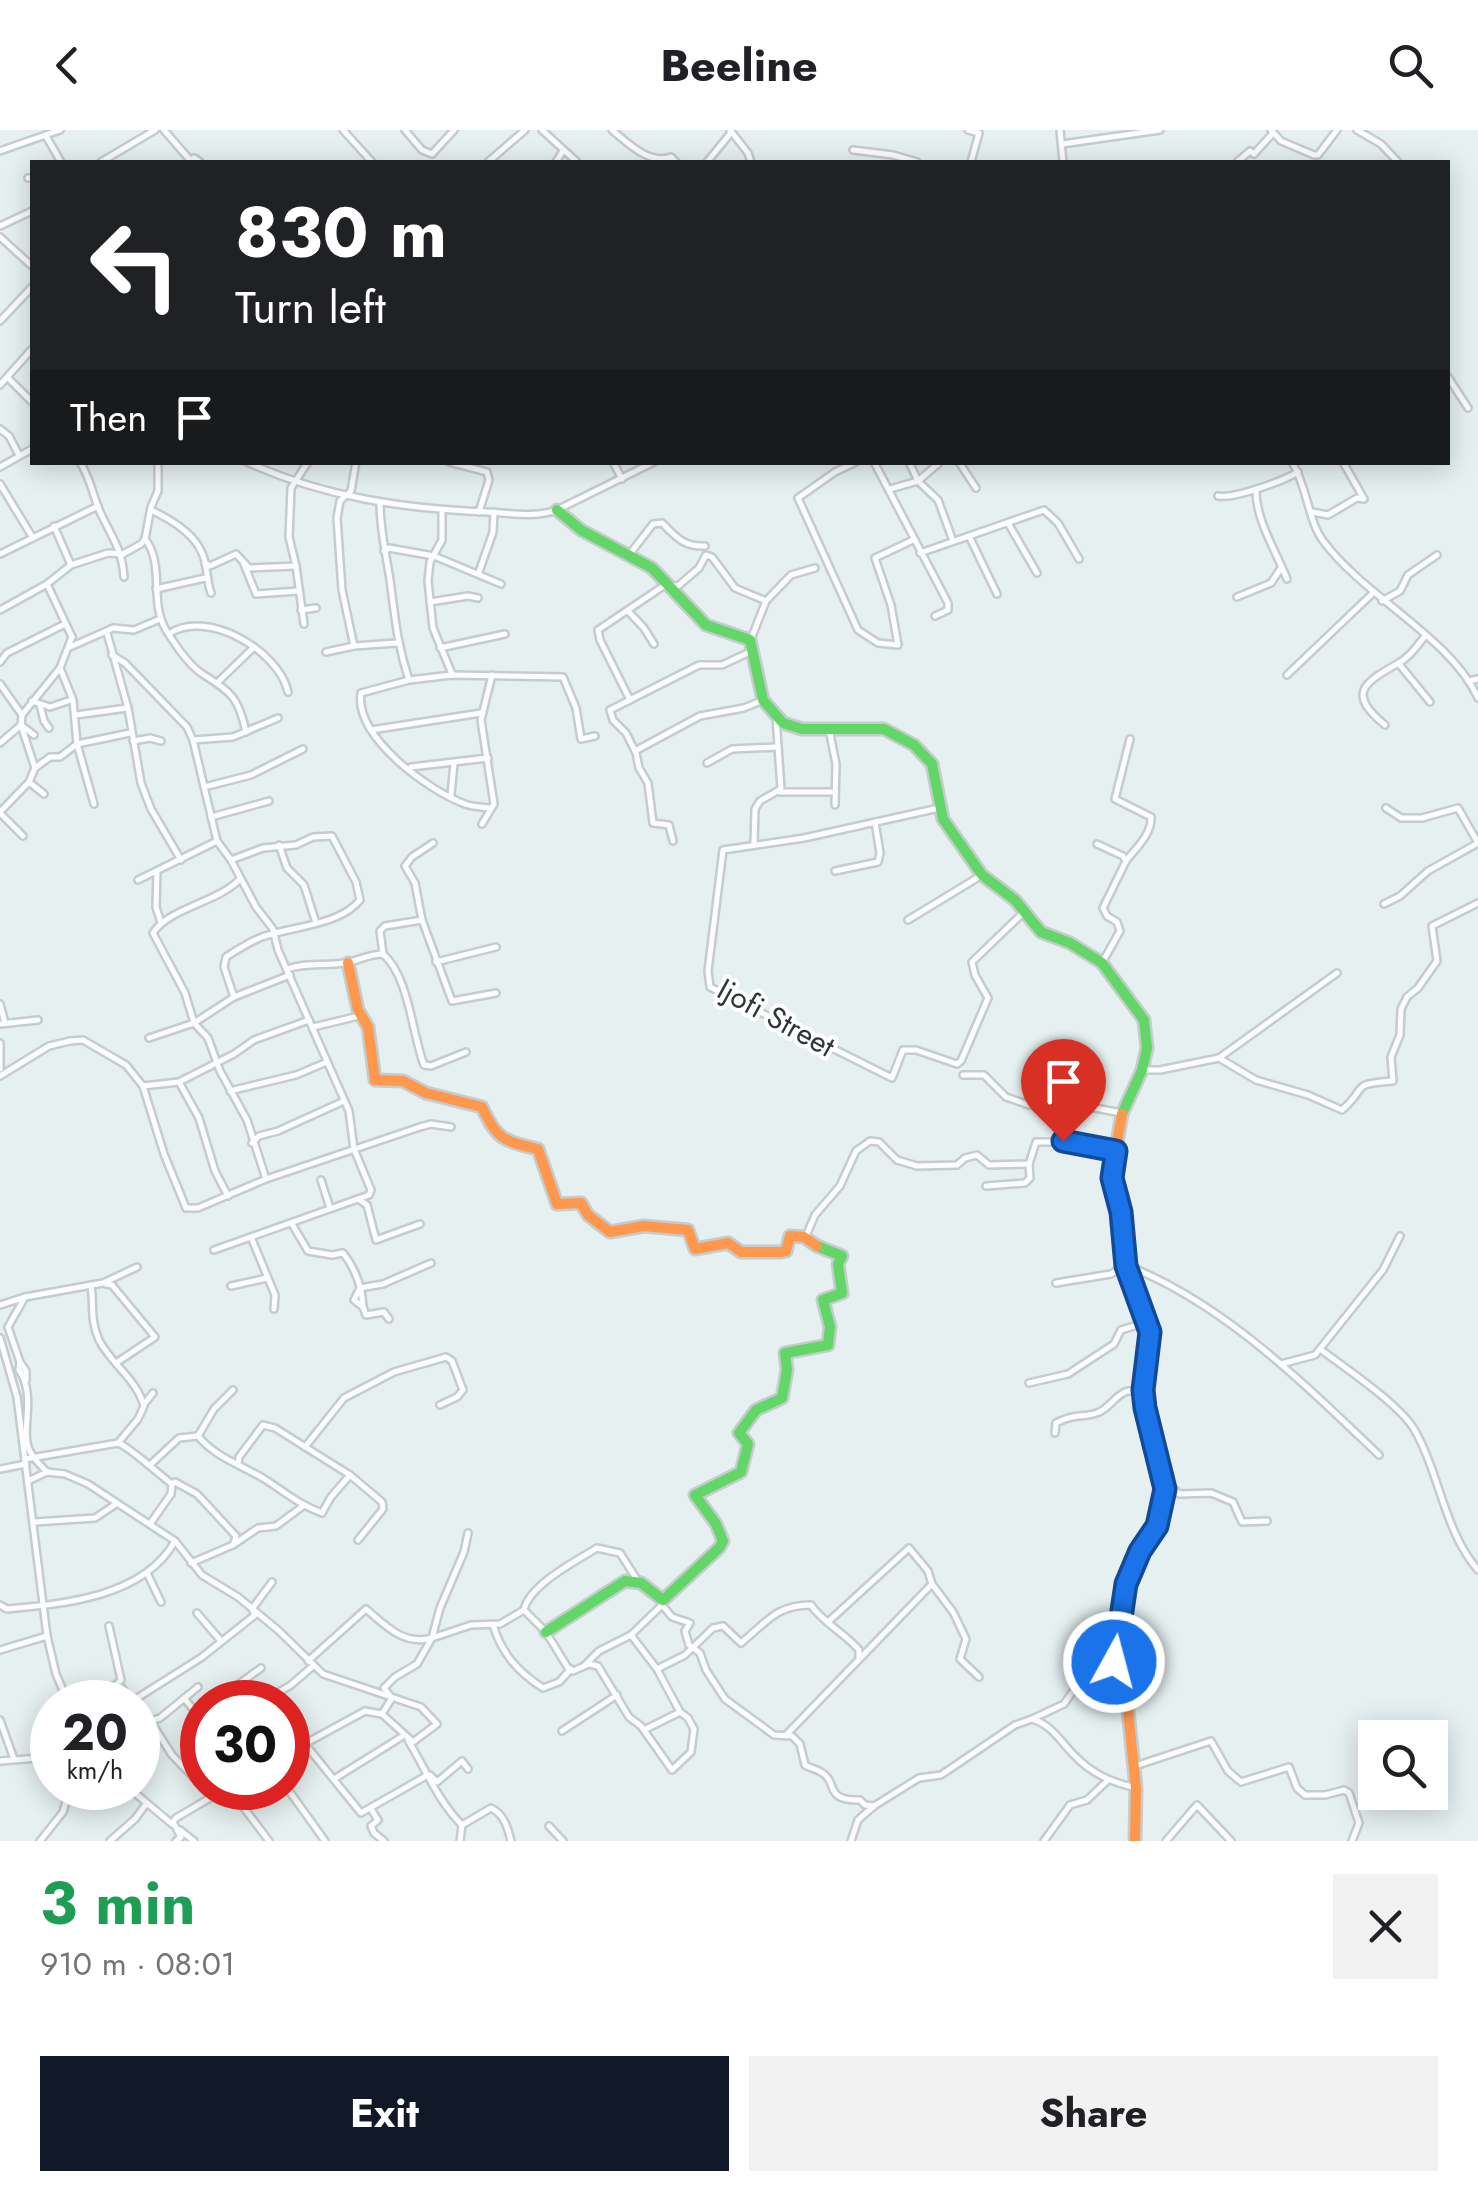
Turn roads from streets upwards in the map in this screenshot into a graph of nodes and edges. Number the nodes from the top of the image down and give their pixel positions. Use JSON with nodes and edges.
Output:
{"nodes":[{"id":1,"x":60,"y":130,"type":"edge"},
{"id":2,"x":155,"y":130,"type":"edge"},
{"id":3,"x":164,"y":130,"type":"edge"},
{"id":4,"x":343,"y":130,"type":"edge"},
{"id":5,"x":405,"y":130,"type":"edge"},
{"id":6,"x":454,"y":130,"type":"edge"},
{"id":7,"x":525,"y":130,"type":"edge"},
{"id":8,"x":542,"y":130,"type":"edge"},
{"id":9,"x":612,"y":130,"type":"edge"},
{"id":10,"x":968,"y":130,"type":"edge"},
{"id":11,"x":1060,"y":130,"type":"edge"},
{"id":12,"x":1160,"y":130,"type":"edge"},
{"id":13,"x":1337,"y":130,"type":"edge"},
{"id":14,"x":1357,"y":130,"type":"edge"},
{"id":15,"x":1272,"y":131,"type":"edge"},
{"id":16,"x":730,"y":132,"type":"edge"},
{"id":17,"x":980,"y":132,"type":"edge"},
{"id":18,"x":46,"y":136,"type":"junction"},
{"id":19,"x":1062,"y":144,"type":"junction"},
{"id":20,"x":854,"y":150,"type":"dead end"},
{"id":21,"x":0,"y":151,"type":"edge"},
{"id":22,"x":564,"y":151,"type":"junction"},
{"id":23,"x":1317,"y":159,"type":"edge"},
{"id":24,"x":60,"y":160,"type":"edge"},
{"id":25,"x":104,"y":160,"type":"edge"},
{"id":26,"x":190,"y":160,"type":"edge"},
{"id":27,"x":370,"y":160,"type":"edge"},
{"id":28,"x":490,"y":160,"type":"edge"},
{"id":29,"x":557,"y":160,"type":"edge"},
{"id":30,"x":575,"y":160,"type":"edge"},
{"id":31,"x":675,"y":160,"type":"edge"},
{"id":32,"x":709,"y":160,"type":"edge"},
{"id":33,"x":750,"y":160,"type":"edge"},
{"id":34,"x":912,"y":160,"type":"edge"},
{"id":35,"x":972,"y":160,"type":"edge"},
{"id":36,"x":1063,"y":160,"type":"edge"},
{"id":37,"x":1238,"y":160,"type":"edge"},
{"id":38,"x":1396,"y":160,"type":"edge"},
{"id":39,"x":30,"y":212,"type":"edge"},
{"id":40,"x":0,"y":226,"type":"edge"},
{"id":41,"x":0,"y":237,"type":"edge"},
{"id":42,"x":30,"y":264,"type":"edge"},
{"id":43,"x":30,"y":289,"type":"edge"},
{"id":44,"x":0,"y":320,"type":"edge"},
{"id":45,"x":30,"y":351,"type":"edge"},
{"id":46,"x":8,"y":378,"type":"junction"},
{"id":47,"x":1450,"y":380,"type":"edge"},
{"id":48,"x":0,"y":386,"type":"edge"},
{"id":49,"x":30,"y":400,"type":"edge"},
{"id":50,"x":1468,"y":408,"type":"dead end"},
{"id":51,"x":0,"y":429,"type":"edge"},
{"id":52,"x":30,"y":450,"type":"edge"},
{"id":53,"x":20,"y":455,"type":"junction"},
{"id":54,"x":82,"y":465,"type":"edge"},
{"id":55,"x":158,"y":465,"type":"edge"},
{"id":56,"x":254,"y":465,"type":"edge"},
{"id":57,"x":306,"y":465,"type":"edge"},
{"id":58,"x":355,"y":465,"type":"edge"},
{"id":59,"x":460,"y":465,"type":"edge"},
{"id":60,"x":614,"y":465,"type":"edge"},
{"id":61,"x":649,"y":465,"type":"edge"},
{"id":62,"x":850,"y":465,"type":"edge"},
{"id":63,"x":876,"y":465,"type":"edge"},
{"id":64,"x":911,"y":465,"type":"edge"},
{"id":65,"x":937,"y":465,"type":"edge"},
{"id":66,"x":961,"y":465,"type":"edge"},
{"id":67,"x":1294,"y":465,"type":"edge"},
{"id":68,"x":1345,"y":465,"type":"edge"},
{"id":69,"x":0,"y":467,"type":"edge"},
{"id":70,"x":1298,"y":472,"type":"junction"},
{"id":71,"x":622,"y":480,"type":"junction"},
{"id":72,"x":918,"y":481,"type":"junction"},
{"id":73,"x":296,"y":483,"type":"junction"},
{"id":74,"x":0,"y":484,"type":"edge"},
{"id":75,"x":890,"y":488,"type":"junction"},
{"id":76,"x":976,"y":488,"type":"dead end"},
{"id":77,"x":1256,"y":488,"type":"junction"},
{"id":78,"x":348,"y":496,"type":"junction"},
{"id":79,"x":1218,"y":496,"type":"dead end"},
{"id":80,"x":380,"y":503,"type":"junction"},
{"id":81,"x":98,"y":506,"type":"junction"},
{"id":82,"x":152,"y":510,"type":"junction"},
{"id":83,"x":442,"y":510,"type":"junction"},
{"id":84,"x":557,"y":510,"type":"junction"},
{"id":85,"x":479,"y":512,"type":"junction"},
{"id":86,"x":494,"y":512,"type":"junction"},
{"id":87,"x":1312,"y":512,"type":"junction"},
{"id":88,"x":1008,"y":522,"type":"junction"},
{"id":89,"x":54,"y":526,"type":"junction"},
{"id":90,"x":968,"y":536,"type":"junction"},
{"id":91,"x":34,"y":538,"type":"junction"},
{"id":92,"x":145,"y":539,"type":"junction"},
{"id":93,"x":913,"y":540,"type":"junction"},
{"id":94,"x":953,"y":541,"type":"junction"},
{"id":95,"x":705,"y":546,"type":"dead end"},
{"id":96,"x":384,"y":552,"type":"junction"},
{"id":97,"x":920,"y":553,"type":"junction"},
{"id":98,"x":0,"y":554,"type":"edge"},
{"id":99,"x":122,"y":554,"type":"junction"},
{"id":100,"x":629,"y":555,"type":"junction"},
{"id":101,"x":1438,"y":555,"type":"dead end"},
{"id":102,"x":434,"y":556,"type":"junction"},
{"id":103,"x":1080,"y":559,"type":"dead end"},
{"id":104,"x":204,"y":563,"type":"junction"},
{"id":105,"x":244,"y":564,"type":"junction"},
{"id":106,"x":71,"y":565,"type":"junction"},
{"id":107,"x":296,"y":566,"type":"junction"},
{"id":108,"x":1282,"y":566,"type":"junction"},
{"id":109,"x":814,"y":568,"type":"dead end"},
{"id":110,"x":478,"y":573,"type":"junction"},
{"id":111,"x":1038,"y":573,"type":"dead end"},
{"id":112,"x":124,"y":577,"type":"dead end"},
{"id":113,"x":205,"y":578,"type":"junction"},
{"id":114,"x":1287,"y":579,"type":"dead end"},
{"id":115,"x":46,"y":584,"type":"junction"},
{"id":116,"x":502,"y":584,"type":"dead end"},
{"id":117,"x":666,"y":585,"type":"junction"},
{"id":118,"x":156,"y":588,"type":"junction"},
{"id":119,"x":298,"y":591,"type":"junction"},
{"id":120,"x":211,"y":593,"type":"dead end"},
{"id":121,"x":1373,"y":593,"type":"junction"},
{"id":122,"x":997,"y":594,"type":"dead end"},
{"id":123,"x":1237,"y":597,"type":"dead end"},
{"id":124,"x":478,"y":598,"type":"dead end"},
{"id":125,"x":766,"y":601,"type":"junction"},
{"id":126,"x":1382,"y":601,"type":"junction"},
{"id":127,"x":430,"y":602,"type":"junction"},
{"id":128,"x":316,"y":608,"type":"dead end"},
{"id":129,"x":0,"y":610,"type":"edge"},
{"id":130,"x":301,"y":610,"type":"junction"},
{"id":131,"x":628,"y":611,"type":"junction"},
{"id":132,"x":935,"y":616,"type":"dead end"},
{"id":133,"x":160,"y":619,"type":"junction"},
{"id":134,"x":304,"y":624,"type":"dead end"},
{"id":135,"x":71,"y":633,"type":"junction"},
{"id":136,"x":107,"y":633,"type":"junction"},
{"id":137,"x":168,"y":634,"type":"junction"},
{"id":138,"x":505,"y":634,"type":"dead end"},
{"id":139,"x":1425,"y":636,"type":"junction"},
{"id":140,"x":86,"y":639,"type":"junction"},
{"id":141,"x":397,"y":643,"type":"junction"},
{"id":142,"x":654,"y":644,"type":"dead end"},
{"id":143,"x":354,"y":646,"type":"junction"},
{"id":144,"x":752,"y":646,"type":"junction"},
{"id":145,"x":254,"y":647,"type":"junction"},
{"id":146,"x":440,"y":648,"type":"junction"},
{"id":147,"x":326,"y":652,"type":"dead end"},
{"id":148,"x":112,"y":655,"type":"junction"},
{"id":149,"x":0,"y":662,"type":"edge"},
{"id":150,"x":1399,"y":664,"type":"junction"},
{"id":151,"x":59,"y":673,"type":"junction"},
{"id":152,"x":452,"y":674,"type":"junction"},
{"id":153,"x":492,"y":675,"type":"junction"},
{"id":154,"x":1287,"y":675,"type":"dead end"},
{"id":155,"x":1478,"y":678,"type":"edge"},
{"id":156,"x":409,"y":680,"type":"junction"},
{"id":157,"x":1468,"y":681,"type":"junction"},
{"id":158,"x":218,"y":682,"type":"junction"},
{"id":159,"x":0,"y":684,"type":"edge"},
{"id":160,"x":288,"y":692,"type":"dead end"},
{"id":161,"x":1478,"y":698,"type":"edge"},
{"id":162,"x":72,"y":700,"type":"junction"},
{"id":163,"x":630,"y":700,"type":"junction"},
{"id":164,"x":763,"y":700,"type":"junction"},
{"id":165,"x":32,"y":701,"type":"junction"},
{"id":166,"x":1430,"y":702,"type":"dead end"},
{"id":167,"x":40,"y":705,"type":"junction"},
{"id":168,"x":128,"y":708,"type":"junction"},
{"id":169,"x":483,"y":713,"type":"junction"},
{"id":170,"x":22,"y":715,"type":"junction"},
{"id":171,"x":76,"y":715,"type":"junction"},
{"id":172,"x":776,"y":717,"type":"junction"},
{"id":173,"x":278,"y":718,"type":"dead end"},
{"id":174,"x":1385,"y":724,"type":"dead end"},
{"id":175,"x":21,"y":725,"type":"junction"},
{"id":176,"x":49,"y":728,"type":"dead end"},
{"id":177,"x":829,"y":729,"type":"junction"},
{"id":178,"x":371,"y":730,"type":"junction"},
{"id":179,"x":131,"y":732,"type":"junction"},
{"id":180,"x":246,"y":732,"type":"junction"},
{"id":181,"x":34,"y":735,"type":"dead end"},
{"id":182,"x":595,"y":736,"type":"dead end"},
{"id":183,"x":1130,"y":739,"type":"dead end"},
{"id":184,"x":193,"y":740,"type":"junction"},
{"id":185,"x":133,"y":741,"type":"junction"},
{"id":186,"x":161,"y":741,"type":"dead end"},
{"id":187,"x":0,"y":742,"type":"edge"},
{"id":188,"x":77,"y":744,"type":"junction"},
{"id":189,"x":777,"y":747,"type":"junction"},
{"id":190,"x":303,"y":749,"type":"dead end"},
{"id":191,"x":635,"y":751,"type":"junction"},
{"id":192,"x":488,"y":758,"type":"junction"},
{"id":193,"x":707,"y":762,"type":"dead end"},
{"id":194,"x":454,"y":764,"type":"junction"},
{"id":195,"x":35,"y":768,"type":"junction"},
{"id":196,"x":408,"y":768,"type":"junction"},
{"id":197,"x":29,"y":782,"type":"junction"},
{"id":198,"x":204,"y":787,"type":"junction"},
{"id":199,"x":780,"y":792,"type":"junction"},
{"id":200,"x":833,"y":792,"type":"junction"},
{"id":201,"x":44,"y":794,"type":"dead end"},
{"id":202,"x":451,"y":795,"type":"junction"},
{"id":203,"x":270,"y":801,"type":"dead end"},
{"id":204,"x":94,"y":804,"type":"dead end"},
{"id":205,"x":835,"y":805,"type":"dead end"},
{"id":206,"x":489,"y":808,"type":"junction"},
{"id":207,"x":939,"y":808,"type":"junction"},
{"id":208,"x":1386,"y":808,"type":"dead end"},
{"id":209,"x":0,"y":813,"type":"edge"},
{"id":210,"x":211,"y":818,"type":"junction"},
{"id":211,"x":875,"y":822,"type":"junction"},
{"id":212,"x":482,"y":824,"type":"dead end"},
{"id":213,"x":23,"y":836,"type":"dead end"},
{"id":214,"x":218,"y":841,"type":"junction"},
{"id":215,"x":673,"y":841,"type":"dead end"},
{"id":216,"x":433,"y":843,"type":"dead end"},
{"id":217,"x":754,"y":843,"type":"junction"},
{"id":218,"x":1097,"y":844,"type":"dead end"},
{"id":219,"x":279,"y":846,"type":"junction"},
{"id":220,"x":181,"y":860,"type":"junction"},
{"id":221,"x":231,"y":860,"type":"junction"},
{"id":222,"x":1126,"y":860,"type":"junction"},
{"id":223,"x":157,"y":871,"type":"junction"},
{"id":224,"x":836,"y":871,"type":"dead end"},
{"id":225,"x":982,"y":875,"type":"junction"},
{"id":226,"x":138,"y":880,"type":"dead end"},
{"id":227,"x":239,"y":880,"type":"junction"},
{"id":228,"x":1478,"y":903,"type":"edge"},
{"id":229,"x":1384,"y":904,"type":"dead end"},
{"id":230,"x":1025,"y":911,"type":"junction"},
{"id":231,"x":422,"y":920,"type":"junction"},
{"id":232,"x":908,"y":920,"type":"dead end"},
{"id":233,"x":161,"y":923,"type":"junction"},
{"id":234,"x":316,"y":924,"type":"junction"},
{"id":235,"x":274,"y":933,"type":"junction"},
{"id":236,"x":496,"y":948,"type":"dead end"},
{"id":237,"x":384,"y":954,"type":"junction"},
{"id":238,"x":436,"y":962,"type":"junction"},
{"id":239,"x":348,"y":963,"type":"junction"},
{"id":240,"x":1102,"y":963,"type":"junction"},
{"id":241,"x":288,"y":972,"type":"junction"},
{"id":242,"x":1337,"y":973,"type":"dead end"},
{"id":243,"x":496,"y":993,"type":"dead end"},
{"id":244,"x":234,"y":997,"type":"junction"},
{"id":245,"x":0,"y":1004,"type":"edge"},
{"id":246,"x":362,"y":1016,"type":"junction"},
{"id":247,"x":38,"y":1020,"type":"dead end"},
{"id":248,"x":310,"y":1020,"type":"junction"},
{"id":249,"x":2,"y":1021,"type":"edge"},
{"id":250,"x":194,"y":1023,"type":"junction"},
{"id":251,"x":314,"y":1027,"type":"junction"},
{"id":252,"x":149,"y":1038,"type":"dead end"},
{"id":253,"x":0,"y":1044,"type":"edge"},
{"id":254,"x":466,"y":1052,"type":"dead end"},
{"id":255,"x":1219,"y":1058,"type":"junction"},
{"id":256,"x":327,"y":1062,"type":"junction"},
{"id":257,"x":216,"y":1063,"type":"junction"},
{"id":258,"x":1142,"y":1070,"type":"junction"},
{"id":259,"x":0,"y":1072,"type":"edge"},
{"id":260,"x":963,"y":1075,"type":"dead end"},
{"id":261,"x":179,"y":1082,"type":"junction"},
{"id":262,"x":143,"y":1086,"type":"junction"},
{"id":263,"x":230,"y":1091,"type":"junction"},
{"id":264,"x":344,"y":1101,"type":"junction"},
{"id":265,"x":1122,"y":1114,"type":"junction"},
{"id":266,"x":451,"y":1127,"type":"dead end"},
{"id":267,"x":252,"y":1142,"type":"junction"},
{"id":268,"x":354,"y":1149,"type":"junction"},
{"id":269,"x":1116,"y":1151,"type":"junction"},
{"id":270,"x":1029,"y":1164,"type":"junction"},
{"id":271,"x":266,"y":1180,"type":"junction"},
{"id":272,"x":322,"y":1180,"type":"dead end"},
{"id":273,"x":986,"y":1186,"type":"dead end"},
{"id":274,"x":228,"y":1196,"type":"junction"},
{"id":275,"x":358,"y":1199,"type":"junction"},
{"id":276,"x":330,"y":1208,"type":"junction"},
{"id":277,"x":291,"y":1223,"type":"junction"},
{"id":278,"x":420,"y":1224,"type":"dead end"},
{"id":279,"x":1400,"y":1236,"type":"dead end"},
{"id":280,"x":251,"y":1237,"type":"junction"},
{"id":281,"x":804,"y":1237,"type":"junction"},
{"id":282,"x":214,"y":1250,"type":"dead end"},
{"id":283,"x":431,"y":1263,"type":"dead end"},
{"id":284,"x":1126,"y":1266,"type":"junction"},
{"id":285,"x":137,"y":1267,"type":"dead end"},
{"id":286,"x":267,"y":1278,"type":"junction"},
{"id":287,"x":103,"y":1283,"type":"junction"},
{"id":288,"x":1056,"y":1284,"type":"dead end"},
{"id":289,"x":91,"y":1285,"type":"junction"},
{"id":290,"x":231,"y":1286,"type":"dead end"},
{"id":291,"x":360,"y":1288,"type":"junction"},
{"id":292,"x":25,"y":1297,"type":"junction"},
{"id":293,"x":0,"y":1305,"type":"edge"},
{"id":294,"x":274,"y":1309,"type":"dead end"},
{"id":295,"x":389,"y":1320,"type":"dead end"},
{"id":296,"x":1147,"y":1322,"type":"junction"},
{"id":297,"x":0,"y":1338,"type":"edge"},
{"id":298,"x":1320,"y":1349,"type":"junction"},
{"id":299,"x":116,"y":1363,"type":"junction"},
{"id":300,"x":1281,"y":1364,"type":"junction"},
{"id":301,"x":1029,"y":1383,"type":"dead end"},
{"id":302,"x":233,"y":1390,"type":"dead end"},
{"id":303,"x":1143,"y":1390,"type":"junction"},
{"id":304,"x":152,"y":1392,"type":"dead end"},
{"id":305,"x":440,"y":1405,"type":"dead end"},
{"id":306,"x":144,"y":1406,"type":"junction"},
{"id":307,"x":1055,"y":1433,"type":"dead end"},
{"id":308,"x":198,"y":1436,"type":"junction"},
{"id":309,"x":25,"y":1438,"type":"junction"},
{"id":310,"x":118,"y":1443,"type":"junction"},
{"id":311,"x":305,"y":1447,"type":"junction"},
{"id":312,"x":1379,"y":1455,"type":"dead end"},
{"id":313,"x":36,"y":1457,"type":"junction"},
{"id":314,"x":25,"y":1461,"type":"junction"},
{"id":315,"x":238,"y":1464,"type":"junction"},
{"id":316,"x":150,"y":1466,"type":"junction"},
{"id":317,"x":0,"y":1469,"type":"edge"},
{"id":318,"x":47,"y":1472,"type":"junction"},
{"id":319,"x":350,"y":1476,"type":"junction"},
{"id":320,"x":1164,"y":1478,"type":"junction"},
{"id":321,"x":28,"y":1481,"type":"junction"},
{"id":322,"x":172,"y":1484,"type":"junction"},
{"id":323,"x":116,"y":1504,"type":"junction"},
{"id":324,"x":303,"y":1506,"type":"junction"},
{"id":325,"x":1267,"y":1521,"type":"dead end"},
{"id":326,"x":35,"y":1522,"type":"junction"},
{"id":327,"x":150,"y":1524,"type":"junction"},
{"id":328,"x":468,"y":1533,"type":"dead end"},
{"id":329,"x":358,"y":1540,"type":"dead end"},
{"id":330,"x":175,"y":1541,"type":"junction"},
{"id":331,"x":233,"y":1545,"type":"junction"},
{"id":332,"x":191,"y":1562,"type":"junction"},
{"id":333,"x":1478,"y":1570,"type":"edge"},
{"id":334,"x":148,"y":1573,"type":"junction"},
{"id":335,"x":636,"y":1578,"type":"junction"},
{"id":336,"x":272,"y":1582,"type":"dead end"},
{"id":337,"x":932,"y":1584,"type":"junction"},
{"id":338,"x":161,"y":1602,"type":"dead end"},
{"id":339,"x":44,"y":1603,"type":"junction"},
{"id":340,"x":662,"y":1603,"type":"junction"},
{"id":341,"x":0,"y":1605,"type":"edge"},
{"id":342,"x":252,"y":1609,"type":"junction"},
{"id":343,"x":524,"y":1610,"type":"junction"},
{"id":344,"x":197,"y":1614,"type":"dead end"},
{"id":345,"x":828,"y":1622,"type":"junction"},
{"id":346,"x":494,"y":1625,"type":"junction"},
{"id":347,"x":110,"y":1626,"type":"dead end"},
{"id":348,"x":546,"y":1632,"type":"junction"},
{"id":349,"x":630,"y":1635,"type":"junction"},
{"id":350,"x":47,"y":1636,"type":"junction"},
{"id":351,"x":432,"y":1638,"type":"junction"},
{"id":352,"x":220,"y":1641,"type":"junction"},
{"id":353,"x":692,"y":1648,"type":"junction"},
{"id":354,"x":0,"y":1650,"type":"edge"},
{"id":355,"x":1122,"y":1656,"type":"junction"},
{"id":356,"x":859,"y":1661,"type":"junction"},
{"id":357,"x":311,"y":1663,"type":"junction"},
{"id":358,"x":585,"y":1666,"type":"junction"},
{"id":359,"x":260,"y":1668,"type":"dead end"},
{"id":360,"x":571,"y":1669,"type":"junction"},
{"id":361,"x":657,"y":1670,"type":"junction"},
{"id":362,"x":979,"y":1677,"type":"dead end"},
{"id":363,"x":59,"y":1680,"type":"edge"},
{"id":364,"x":119,"y":1680,"type":"edge"},
{"id":365,"x":244,"y":1680,"type":"edge"},
{"id":366,"x":296,"y":1680,"type":"edge"},
{"id":367,"x":160,"y":1682,"type":"edge"},
{"id":368,"x":617,"y":1695,"type":"junction"},
{"id":369,"x":392,"y":1698,"type":"junction"},
{"id":370,"x":680,"y":1712,"type":"junction"},
{"id":371,"x":382,"y":1714,"type":"junction"},
{"id":372,"x":1032,"y":1719,"type":"junction"},
{"id":373,"x":0,"y":1720,"type":"edge"},
{"id":374,"x":644,"y":1730,"type":"junction"},
{"id":375,"x":562,"y":1731,"type":"dead end"},
{"id":376,"x":786,"y":1735,"type":"junction"},
{"id":377,"x":160,"y":1736,"type":"edge"},
{"id":378,"x":404,"y":1736,"type":"junction"},
{"id":379,"x":310,"y":1742,"type":"edge"},
{"id":380,"x":310,"y":1749,"type":"edge"},
{"id":381,"x":8,"y":1759,"type":"edge"},
{"id":382,"x":180,"y":1763,"type":"edge"},
{"id":383,"x":1135,"y":1766,"type":"junction"},
{"id":384,"x":468,"y":1768,"type":"dead end"},
{"id":385,"x":430,"y":1775,"type":"junction"},
{"id":386,"x":334,"y":1779,"type":"junction"},
{"id":387,"x":1106,"y":1781,"type":"junction"},
{"id":388,"x":1136,"y":1788,"type":"junction"},
{"id":389,"x":874,"y":1806,"type":"junction"},
{"id":390,"x":371,"y":1809,"type":"junction"},
{"id":391,"x":64,"y":1810,"type":"edge"},
{"id":392,"x":142,"y":1810,"type":"edge"},
{"id":393,"x":154,"y":1810,"type":"edge"},
{"id":394,"x":189,"y":1810,"type":"edge"},
{"id":395,"x":245,"y":1810,"type":"edge"},
{"id":396,"x":302,"y":1810,"type":"edge"},
{"id":397,"x":462,"y":1825,"type":"junction"},
{"id":398,"x":174,"y":1826,"type":"junction"},
{"id":399,"x":549,"y":1826,"type":"dead end"},
{"id":400,"x":40,"y":1841,"type":"edge"},
{"id":401,"x":110,"y":1841,"type":"edge"},
{"id":402,"x":176,"y":1841,"type":"edge"},
{"id":403,"x":194,"y":1841,"type":"edge"},
{"id":404,"x":269,"y":1841,"type":"edge"},
{"id":405,"x":325,"y":1841,"type":"edge"},
{"id":406,"x":384,"y":1841,"type":"edge"},
{"id":407,"x":460,"y":1841,"type":"edge"},
{"id":408,"x":511,"y":1841,"type":"edge"},
{"id":409,"x":563,"y":1841,"type":"edge"},
{"id":410,"x":851,"y":1841,"type":"edge"},
{"id":411,"x":1044,"y":1841,"type":"edge"},
{"id":412,"x":1134,"y":1841,"type":"edge"},
{"id":413,"x":1166,"y":1841,"type":"edge"},
{"id":414,"x":1232,"y":1841,"type":"edge"},
{"id":415,"x":1352,"y":1841,"type":"edge"}],
"edges":[{"from":1,"to":18,"type":"street"},
{"from":2,"to":25,"type":"street"},
{"from":3,"to":26,"type":"street"},
{"from":4,"to":27,"type":"street"},
{"from":5,"to":6,"type":"street"},
{"from":7,"to":28,"type":"street"},
{"from":8,"to":22,"type":"street"},
{"from":9,"to":31,"type":"street"},
{"from":10,"to":17,"type":"street"},
{"from":11,"to":19,"type":"street"},
{"from":12,"to":19,"type":"street"},
{"from":13,"to":23,"type":"street"},
{"from":14,"to":38,"type":"street"},
{"from":15,"to":23,"type":"street"},
{"from":15,"to":37,"type":"street"},
{"from":16,"to":32,"type":"street"},
{"from":16,"to":33,"type":"street"},
{"from":17,"to":35,"type":"street"},
{"from":18,"to":21,"type":"street"},
{"from":18,"to":24,"type":"street"},
{"from":19,"to":36,"type":"street"},
{"from":20,"to":34,"type":"street"},
{"from":22,"to":29,"type":"street"},
{"from":22,"to":30,"type":"street"},
{"from":39,"to":40,"type":"street"},
{"from":41,"to":42,"type":"street"},
{"from":43,"to":44,"type":"street"},
{"from":45,"to":46,"type":"street"},
{"from":46,"to":48,"type":"street"},
{"from":46,"to":49,"type":"street"},
{"from":47,"to":50,"type":"street"},
{"from":51,"to":53,"type":"street"},
{"from":52,"to":53,"type":"street"},
{"from":53,"to":69,"type":"street"},
{"from":54,"to":81,"type":"street"},
{"from":55,"to":82,"type":"street"},
{"from":56,"to":73,"type":"street"},
{"from":57,"to":73,"type":"street"},
{"from":58,"to":78,"type":"street"},
{"from":59,"to":85,"type":"street"},
{"from":60,"to":71,"type":"street"},
{"from":61,"to":71,"type":"street"},
{"from":62,"to":93,"type":"street"},
{"from":63,"to":75,"type":"street"},
{"from":64,"to":72,"type":"street"},
{"from":65,"to":72,"type":"street"},
{"from":66,"to":76,"type":"street"},
{"from":67,"to":70,"type":"street"},
{"from":68,"to":87,"type":"street"},
{"from":70,"to":77,"type":"street"},
{"from":70,"to":87,"type":"street"},
{"from":71,"to":84,"type":"street"},
{"from":72,"to":75,"type":"street"},
{"from":72,"to":94,"type":"street"},
{"from":73,"to":78,"type":"street"},
{"from":73,"to":107,"type":"street"},
{"from":74,"to":91,"type":"street"},
{"from":75,"to":93,"type":"street"},
{"from":77,"to":79,"type":"street"},
{"from":77,"to":108,"type":"street"},
{"from":78,"to":80,"type":"street"},
{"from":78,"to":143,"type":"street"},
{"from":80,"to":83,"type":"street"},
{"from":80,"to":96,"type":"street"},
{"from":81,"to":89,"type":"street"},
{"from":81,"to":99,"type":"street"},
{"from":82,"to":92,"type":"street"},
{"from":82,"to":104,"type":"street"},
{"from":83,"to":85,"type":"street"},
{"from":83,"to":102,"type":"street"},
{"from":84,"to":86,"type":"street"},
{"from":84,"to":100,"type":"street"},
{"from":85,"to":86,"type":"street"},
{"from":86,"to":110,"type":"street"},
{"from":87,"to":121,"type":"street"},
{"from":88,"to":90,"type":"street"},
{"from":88,"to":103,"type":"street"},
{"from":88,"to":111,"type":"street"},
{"from":89,"to":91,"type":"street"},
{"from":89,"to":106,"type":"street"},
{"from":90,"to":94,"type":"street"},
{"from":90,"to":122,"type":"street"},
{"from":91,"to":98,"type":"street"},
{"from":92,"to":99,"type":"street"},
{"from":92,"to":118,"type":"street"},
{"from":93,"to":97,"type":"street"},
{"from":94,"to":97,"type":"street"},
{"from":95,"to":100,"type":"street"},
{"from":96,"to":102,"type":"street"},
{"from":96,"to":141,"type":"street"},
{"from":97,"to":132,"type":"street"},
{"from":99,"to":106,"type":"street"},
{"from":99,"to":112,"type":"street"},
{"from":100,"to":117,"type":"street"},
{"from":101,"to":126,"type":"street"},
{"from":102,"to":110,"type":"street"},
{"from":102,"to":127,"type":"street"},
{"from":104,"to":105,"type":"street"},
{"from":104,"to":113,"type":"street"},
{"from":105,"to":107,"type":"street"},
{"from":105,"to":119,"type":"street"},
{"from":106,"to":115,"type":"street"},
{"from":107,"to":119,"type":"street"},
{"from":108,"to":114,"type":"street"},
{"from":108,"to":123,"type":"street"},
{"from":109,"to":125,"type":"street"},
{"from":110,"to":116,"type":"street"},
{"from":113,"to":118,"type":"street"},
{"from":113,"to":120,"type":"street"},
{"from":115,"to":129,"type":"street"},
{"from":115,"to":135,"type":"street"},
{"from":117,"to":125,"type":"street"},
{"from":117,"to":131,"type":"street"},
{"from":117,"to":144,"type":"street"},
{"from":118,"to":133,"type":"street"},
{"from":119,"to":130,"type":"street"},
{"from":121,"to":126,"type":"street"},
{"from":121,"to":154,"type":"street"},
{"from":124,"to":127,"type":"street"},
{"from":125,"to":144,"type":"street"},
{"from":126,"to":139,"type":"street"},
{"from":127,"to":146,"type":"street"},
{"from":128,"to":130,"type":"street"},
{"from":130,"to":134,"type":"street"},
{"from":131,"to":142,"type":"street"},
{"from":131,"to":163,"type":"street"},
{"from":133,"to":136,"type":"street"},
{"from":133,"to":137,"type":"street"},
{"from":135,"to":140,"type":"street"},
{"from":135,"to":140,"type":"street"},
{"from":135,"to":149,"type":"street"},
{"from":135,"to":151,"type":"street"},
{"from":136,"to":140,"type":"street"},
{"from":136,"to":148,"type":"street"},
{"from":137,"to":145,"type":"street"},
{"from":137,"to":158,"type":"street"},
{"from":138,"to":146,"type":"street"},
{"from":139,"to":150,"type":"street"},
{"from":139,"to":157,"type":"street"},
{"from":141,"to":143,"type":"street"},
{"from":141,"to":156,"type":"street"},
{"from":143,"to":147,"type":"street"},
{"from":144,"to":163,"type":"street"},
{"from":144,"to":164,"type":"street"},
{"from":145,"to":158,"type":"street"},
{"from":145,"to":160,"type":"street"},
{"from":146,"to":152,"type":"street"},
{"from":148,"to":168,"type":"street"},
{"from":148,"to":184,"type":"street"},
{"from":150,"to":166,"type":"street"},
{"from":150,"to":174,"type":"street"},
{"from":151,"to":162,"type":"street"},
{"from":151,"to":165,"type":"street"},
{"from":152,"to":153,"type":"street"},
{"from":152,"to":156,"type":"street"},
{"from":153,"to":169,"type":"street"},
{"from":153,"to":182,"type":"street"},
{"from":155,"to":157,"type":"street"},
{"from":156,"to":178,"type":"street"},
{"from":157,"to":161,"type":"street"},
{"from":158,"to":180,"type":"street"},
{"from":159,"to":170,"type":"street"},
{"from":162,"to":167,"type":"street"},
{"from":162,"to":171,"type":"street"},
{"from":163,"to":191,"type":"street"},
{"from":164,"to":172,"type":"street"},
{"from":164,"to":191,"type":"street"},
{"from":165,"to":167,"type":"street"},
{"from":165,"to":170,"type":"street"},
{"from":167,"to":176,"type":"street"},
{"from":168,"to":171,"type":"street"},
{"from":168,"to":179,"type":"street"},
{"from":169,"to":178,"type":"street"},
{"from":169,"to":192,"type":"street"},
{"from":170,"to":175,"type":"street"},
{"from":171,"to":188,"type":"street"},
{"from":172,"to":177,"type":"street"},
{"from":172,"to":189,"type":"street"},
{"from":173,"to":180,"type":"street"},
{"from":175,"to":181,"type":"street"},
{"from":175,"to":187,"type":"street"},
{"from":175,"to":195,"type":"street"},
{"from":177,"to":200,"type":"street"},
{"from":177,"to":207,"type":"street"},
{"from":178,"to":196,"type":"street"},
{"from":179,"to":185,"type":"street"},
{"from":179,"to":188,"type":"street"},
{"from":180,"to":184,"type":"street"},
{"from":183,"to":222,"type":"street"},
{"from":184,"to":198,"type":"street"},
{"from":185,"to":186,"type":"street"},
{"from":185,"to":220,"type":"street"},
{"from":188,"to":195,"type":"street"},
{"from":188,"to":204,"type":"street"},
{"from":189,"to":193,"type":"street"},
{"from":189,"to":199,"type":"street"},
{"from":190,"to":198,"type":"street"},
{"from":191,"to":215,"type":"street"},
{"from":192,"to":194,"type":"street"},
{"from":192,"to":206,"type":"street"},
{"from":194,"to":196,"type":"street"},
{"from":194,"to":202,"type":"street"},
{"from":195,"to":197,"type":"street"},
{"from":196,"to":202,"type":"street"},
{"from":197,"to":201,"type":"street"},
{"from":197,"to":209,"type":"street"},
{"from":198,"to":210,"type":"street"},
{"from":199,"to":200,"type":"street"},
{"from":199,"to":217,"type":"street"},
{"from":200,"to":205,"type":"street"},
{"from":202,"to":206,"type":"street"},
{"from":203,"to":210,"type":"street"},
{"from":206,"to":212,"type":"street"},
{"from":207,"to":211,"type":"street"},
{"from":207,"to":225,"type":"street"},
{"from":208,"to":229,"type":"street"},
{"from":209,"to":213,"type":"street"},
{"from":210,"to":214,"type":"street"},
{"from":211,"to":217,"type":"street"},
{"from":211,"to":224,"type":"street"},
{"from":214,"to":220,"type":"street"},
{"from":214,"to":221,"type":"street"},
{"from":216,"to":231,"type":"street"},
{"from":217,"to":230,"type":"street","name":"Ijofi Street"},
{"from":218,"to":222,"type":"street"},
{"from":219,"to":221,"type":"street"},
{"from":219,"to":234,"type":"street"},
{"from":219,"to":234,"type":"street"},
{"from":220,"to":223,"type":"street"},
{"from":221,"to":227,"type":"street"},
{"from":222,"to":240,"type":"street"},
{"from":223,"to":226,"type":"street"},
{"from":223,"to":233,"type":"street"},
{"from":225,"to":230,"type":"street"},
{"from":225,"to":232,"type":"street"},
{"from":227,"to":233,"type":"street"},
{"from":227,"to":235,"type":"street"},
{"from":228,"to":255,"type":"street"},
{"from":230,"to":240,"type":"street"},
{"from":231,"to":237,"type":"street"},
{"from":231,"to":238,"type":"street"},
{"from":233,"to":250,"type":"street"},
{"from":234,"to":235,"type":"street"},
{"from":235,"to":241,"type":"street"},
{"from":235,"to":244,"type":"street"},
{"from":236,"to":238,"type":"street"},
{"from":237,"to":239,"type":"street"},
{"from":237,"to":254,"type":"street"},
{"from":238,"to":243,"type":"street"},
{"from":239,"to":241,"type":"street"},
{"from":239,"to":246,"type":"street"},
{"from":240,"to":258,"type":"street"},
{"from":241,"to":244,"type":"street"},
{"from":241,"to":248,"type":"street"},
{"from":242,"to":255,"type":"street"},
{"from":244,"to":250,"type":"street"},
{"from":245,"to":249,"type":"street"},
{"from":246,"to":251,"type":"street"},
{"from":246,"to":281,"type":"street"},
{"from":247,"to":249,"type":"street"},
{"from":248,"to":251,"type":"street"},
{"from":248,"to":257,"type":"street"},
{"from":250,"to":252,"type":"street"},
{"from":250,"to":257,"type":"street"},
{"from":251,"to":256,"type":"street"},
{"from":253,"to":259,"type":"street"},
{"from":255,"to":258,"type":"street"},
{"from":256,"to":263,"type":"street"},
{"from":256,"to":264,"type":"street"},
{"from":257,"to":261,"type":"street"},
{"from":257,"to":263,"type":"street"},
{"from":258,"to":265,"type":"street"},
{"from":259,"to":262,"type":"street"},
{"from":260,"to":265,"type":"street"},
{"from":261,"to":262,"type":"street"},
{"from":261,"to":274,"type":"street"},
{"from":262,"to":274,"type":"street"},
{"from":263,"to":267,"type":"street"},
{"from":264,"to":267,"type":"street"},
{"from":264,"to":268,"type":"street"},
{"from":265,"to":269,"type":"street"},
{"from":266,"to":268,"type":"street"},
{"from":267,"to":271,"type":"street"},
{"from":268,"to":271,"type":"street"},
{"from":268,"to":275,"type":"street"},
{"from":269,"to":270,"type":"street"},
{"from":269,"to":284,"type":"street"},
{"from":270,"to":273,"type":"street"},
{"from":270,"to":281,"type":"street"},
{"from":271,"to":274,"type":"street"},
{"from":272,"to":276,"type":"street"},
{"from":275,"to":276,"type":"street"},
{"from":275,"to":278,"type":"street"},
{"from":276,"to":277,"type":"street"},
{"from":277,"to":280,"type":"street"},
{"from":277,"to":291,"type":"street"},
{"from":279,"to":298,"type":"street"},
{"from":280,"to":282,"type":"street"},
{"from":280,"to":286,"type":"street"},
{"from":281,"to":340,"type":"street"},
{"from":283,"to":291,"type":"street"},
{"from":284,"to":288,"type":"street"},
{"from":284,"to":296,"type":"street"},
{"from":284,"to":300,"type":"street"},
{"from":285,"to":287,"type":"street"},
{"from":286,"to":290,"type":"street"},
{"from":286,"to":294,"type":"street"},
{"from":287,"to":289,"type":"street"},
{"from":287,"to":299,"type":"street"},
{"from":289,"to":292,"type":"street"},
{"from":289,"to":299,"type":"street"},
{"from":291,"to":295,"type":"street"},
{"from":292,"to":293,"type":"street"},
{"from":292,"to":309,"type":"street"},
{"from":296,"to":301,"type":"street"},
{"from":296,"to":303,"type":"street"},
{"from":297,"to":309,"type":"street"},
{"from":298,"to":300,"type":"street"},
{"from":298,"to":333,"type":"street"},
{"from":299,"to":306,"type":"street"},
{"from":300,"to":312,"type":"street"},
{"from":302,"to":308,"type":"street"},
{"from":303,"to":307,"type":"street"},
{"from":303,"to":320,"type":"street"},
{"from":304,"to":306,"type":"street"},
{"from":305,"to":311,"type":"street"},
{"from":306,"to":310,"type":"street"},
{"from":308,"to":315,"type":"street"},
{"from":308,"to":316,"type":"street"},
{"from":309,"to":313,"type":"street"},
{"from":309,"to":314,"type":"street"},
{"from":310,"to":313,"type":"street"},
{"from":310,"to":316,"type":"street"},
{"from":311,"to":315,"type":"street"},
{"from":311,"to":319,"type":"street"},
{"from":313,"to":314,"type":"street"},
{"from":313,"to":318,"type":"street"},
{"from":314,"to":317,"type":"street"},
{"from":314,"to":321,"type":"street"},
{"from":315,"to":324,"type":"street"},
{"from":316,"to":322,"type":"street"},
{"from":318,"to":321,"type":"street"},
{"from":318,"to":323,"type":"street"},
{"from":319,"to":324,"type":"street"},
{"from":319,"to":329,"type":"street"},
{"from":320,"to":325,"type":"street"},
{"from":320,"to":355,"type":"street"},
{"from":321,"to":326,"type":"street"},
{"from":322,"to":327,"type":"street"},
{"from":322,"to":331,"type":"street"},
{"from":323,"to":326,"type":"street"},
{"from":323,"to":327,"type":"street"},
{"from":324,"to":331,"type":"street"},
{"from":326,"to":339,"type":"street"},
{"from":327,"to":330,"type":"street"},
{"from":328,"to":351,"type":"street"},
{"from":330,"to":332,"type":"street"},
{"from":330,"to":334,"type":"street"},
{"from":331,"to":332,"type":"street"},
{"from":332,"to":342,"type":"street"},
{"from":334,"to":338,"type":"street"},
{"from":334,"to":339,"type":"street"},
{"from":335,"to":340,"type":"street"},
{"from":335,"to":343,"type":"street"},
{"from":335,"to":348,"type":"street"},
{"from":336,"to":342,"type":"street"},
{"from":337,"to":345,"type":"street"},
{"from":337,"to":356,"type":"street"},
{"from":337,"to":362,"type":"street"},
{"from":339,"to":341,"type":"street"},
{"from":339,"to":350,"type":"street"},
{"from":340,"to":349,"type":"street"},
{"from":340,"to":353,"type":"street"},
{"from":342,"to":352,"type":"street"},
{"from":342,"to":357,"type":"street"},
{"from":343,"to":346,"type":"street"},
{"from":343,"to":348,"type":"street"},
{"from":344,"to":352,"type":"street"},
{"from":345,"to":353,"type":"street"},
{"from":345,"to":356,"type":"street"},
{"from":346,"to":351,"type":"street"},
{"from":346,"to":360,"type":"street"},
{"from":347,"to":364,"type":"street"},
{"from":348,"to":360,"type":"street"},
{"from":349,"to":358,"type":"street"},
{"from":349,"to":361,"type":"street"},
{"from":350,"to":354,"type":"street"},
{"from":350,"to":363,"type":"street"},
{"from":351,"to":357,"type":"street"},
{"from":351,"to":369,"type":"street"},
{"from":352,"to":367,"type":"street"},
{"from":353,"to":361,"type":"street"},
{"from":353,"to":376,"type":"street"},
{"from":355,"to":372,"type":"street"},
{"from":355,"to":383,"type":"street"},
{"from":356,"to":376,"type":"street"},
{"from":357,"to":366,"type":"street"},
{"from":357,"to":369,"type":"street"},
{"from":358,"to":360,"type":"street"},
{"from":358,"to":368,"type":"street"},
{"from":359,"to":365,"type":"street"},
{"from":361,"to":370,"type":"street"},
{"from":368,"to":374,"type":"street"},
{"from":368,"to":375,"type":"street"},
{"from":369,"to":371,"type":"street"},
{"from":369,"to":378,"type":"street"},
{"from":370,"to":374,"type":"street"},
{"from":370,"to":374,"type":"street"},
{"from":371,"to":378,"type":"street"},
{"from":371,"to":379,"type":"street"},
{"from":372,"to":387,"type":"street"},
{"from":372,"to":389,"type":"street"},
{"from":373,"to":381,"type":"street"},
{"from":376,"to":389,"type":"street"},
{"from":377,"to":382,"type":"street"},
{"from":378,"to":385,"type":"street"},
{"from":378,"to":386,"type":"street"},
{"from":380,"to":386,"type":"street"},
{"from":383,"to":388,"type":"street"},
{"from":383,"to":415,"type":"street"},
{"from":384,"to":385,"type":"street"},
{"from":385,"to":390,"type":"street"},
{"from":385,"to":397,"type":"street"},
{"from":386,"to":390,"type":"street"},
{"from":387,"to":388,"type":"street"},
{"from":387,"to":411,"type":"street"},
{"from":388,"to":412,"type":"street"},
{"from":389,"to":410,"type":"street"},
{"from":390,"to":406,"type":"street"},
{"from":391,"to":400,"type":"street"},
{"from":392,"to":401,"type":"street"},
{"from":393,"to":398,"type":"street"},
{"from":394,"to":398,"type":"street"},
{"from":395,"to":404,"type":"street"},
{"from":396,"to":405,"type":"street"},
{"from":397,"to":407,"type":"street"},
{"from":397,"to":408,"type":"street"},
{"from":398,"to":402,"type":"street"},
{"from":398,"to":403,"type":"street"},
{"from":399,"to":409,"type":"street"},
{"from":413,"to":414,"type":"street"}]}
